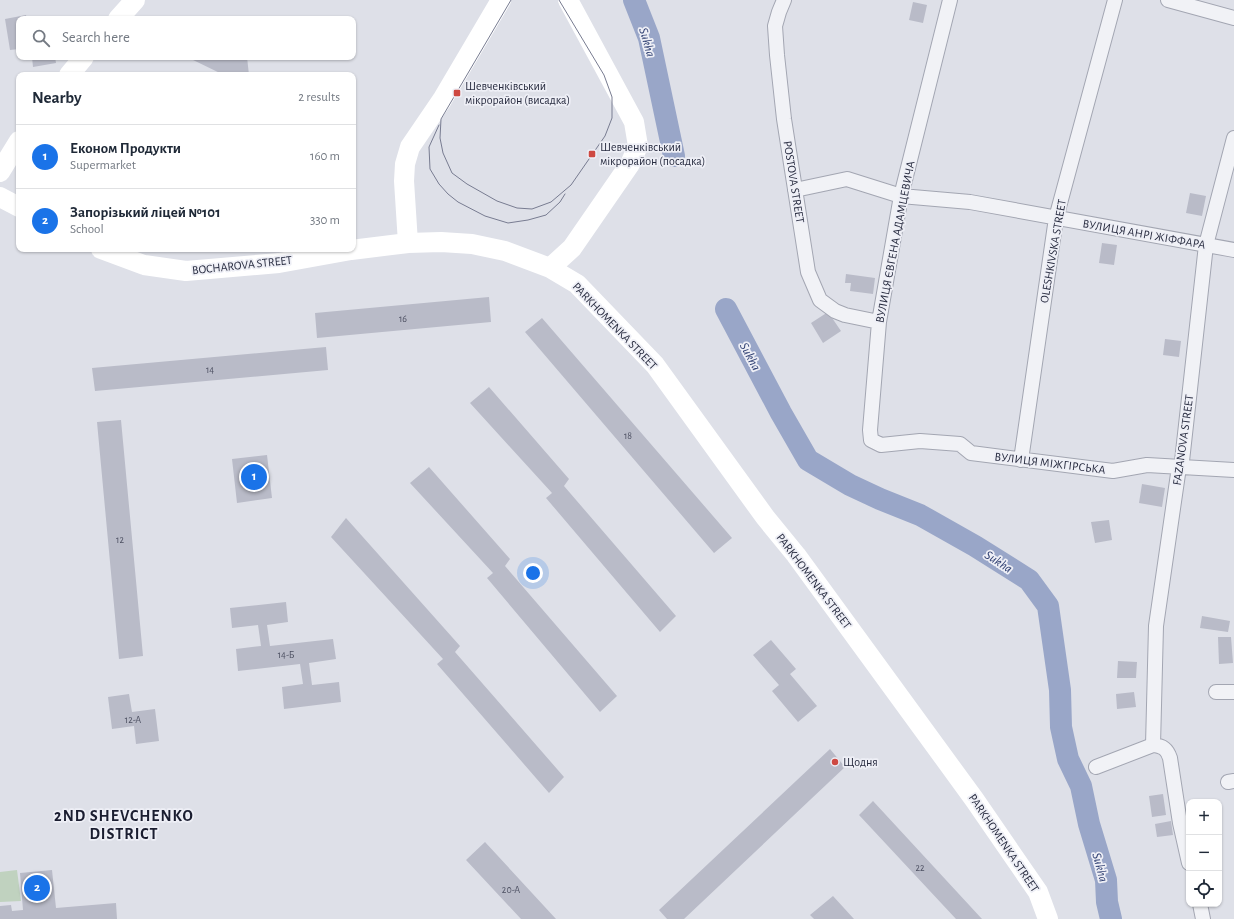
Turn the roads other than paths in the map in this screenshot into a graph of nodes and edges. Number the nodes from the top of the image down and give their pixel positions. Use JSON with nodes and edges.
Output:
{"nodes":[{"id":1,"x":135,"y":0,"type":"edge"},
{"id":2,"x":501,"y":0,"type":"edge"},
{"id":3,"x":568,"y":0,"type":"edge"},
{"id":4,"x":784,"y":0,"type":"edge"},
{"id":5,"x":950,"y":0,"type":"edge"},
{"id":6,"x":1115,"y":0,"type":"edge"},
{"id":7,"x":1168,"y":0,"type":"edge"},
{"id":8,"x":121,"y":16,"type":"edge"},
{"id":9,"x":1234,"y":18,"type":"edge"},
{"id":10,"x":82,"y":60,"type":"edge"},
{"id":11,"x":72,"y":72,"type":"edge"},
{"id":12,"x":1234,"y":138,"type":"edge"},
{"id":13,"x":16,"y":146,"type":"edge"},
{"id":14,"x":0,"y":172,"type":"edge"},
{"id":15,"x":795,"y":190,"type":"junction"},
{"id":16,"x":901,"y":196,"type":"junction"},
{"id":17,"x":0,"y":197,"type":"edge"},
{"id":18,"x":16,"y":205,"type":"edge"},
{"id":19,"x":1056,"y":218,"type":"junction"},
{"id":20,"x":408,"y":243,"type":"junction"},
{"id":21,"x":1206,"y":245,"type":"junction"},
{"id":22,"x":356,"y":249,"type":"edge"},
{"id":23,"x":1234,"y":250,"type":"edge"},
{"id":24,"x":109,"y":252,"type":"edge"},
{"id":25,"x":340,"y":252,"type":"edge"},
{"id":26,"x":550,"y":268,"type":"junction"},
{"id":27,"x":879,"y":322,"type":"junction"},
{"id":28,"x":871,"y":440,"type":"joint"},
{"id":29,"x":1021,"y":460,"type":"junction"},
{"id":30,"x":1179,"y":467,"type":"junction"},
{"id":31,"x":1234,"y":470,"type":"edge"},
{"id":32,"x":1216,"y":692,"type":"dead end"},
{"id":33,"x":1234,"y":692,"type":"edge"},
{"id":34,"x":1152,"y":745,"type":"junction"},
{"id":35,"x":1096,"y":767,"type":"dead end"},
{"id":36,"x":1186,"y":850,"type":"edge"},
{"id":37,"x":1201,"y":907,"type":"edge"},
{"id":38,"x":1048,"y":919,"type":"edge"},
{"id":39,"x":1203,"y":919,"type":"edge"}],
"edges":[{"from":1,"to":8,"type":"street"},
{"from":2,"to":20,"type":"street"},
{"from":3,"to":26,"type":"street"},
{"from":4,"to":15,"type":"street","name":"POSTOVA STREET"},
{"from":5,"to":16,"type":"street","name":"ВУЛИЦЯ ЄВГЕНА АДАМЦЕВИЧА"},
{"from":6,"to":19,"type":"street","name":"OLESHKIVSKA STREET"},
{"from":7,"to":9,"type":"street"},
{"from":10,"to":11,"type":"street"},
{"from":12,"to":21,"type":"street","name":"FAZANOVA STREET"},
{"from":13,"to":14,"type":"street"},
{"from":15,"to":16,"type":"street","name":"ВУЛИЦЯ АНРІ ЖІФФАРА"},
{"from":15,"to":27,"type":"street","name":"POSTOVA STREET"},
{"from":16,"to":19,"type":"street","name":"ВУЛИЦЯ АНРІ ЖІФФАРА"},
{"from":16,"to":27,"type":"street","name":"ВУЛИЦЯ ЄВГЕНА АДАМЦЕВИЧА"},
{"from":17,"to":18,"type":"street"},
{"from":19,"to":21,"type":"street","name":"ВУЛИЦЯ АНРІ ЖІФФАРА"},
{"from":19,"to":29,"type":"street","name":"OLESHKIVSKA STREET"},
{"from":20,"to":22,"type":"street","name":"BOCHAROVA STREET"},
{"from":20,"to":26,"type":"street","name":"BOCHAROVA STREET"},
{"from":21,"to":23,"type":"street","name":"ВУЛИЦЯ АНРІ ЖІФФАРА"},
{"from":21,"to":30,"type":"street","name":"FAZANOVA STREET"},
{"from":24,"to":25,"type":"street","name":"BOCHAROVA STREET"},
{"from":26,"to":38,"type":"street","name":"PARKHOMENKA STREET"},
{"from":27,"to":28,"type":"street","name":"ВУЛИЦЯ ЄВГЕНА АДАМЦЕВИЧА"},
{"from":28,"to":29,"type":"street","name":"ВУЛИЦЯ МІЖГІРСЬКА"},
{"from":29,"to":30,"type":"street","name":"ВУЛИЦЯ МІЖГІРСЬКА"},
{"from":30,"to":31,"type":"street","name":"ВУЛИЦЯ МІЖГІРСЬКА"},
{"from":30,"to":34,"type":"street","name":"FAZANOVA STREET"},
{"from":32,"to":33,"type":"street"},
{"from":34,"to":35,"type":"street"},
{"from":34,"to":36,"type":"street"},
{"from":37,"to":39,"type":"street"}]}
